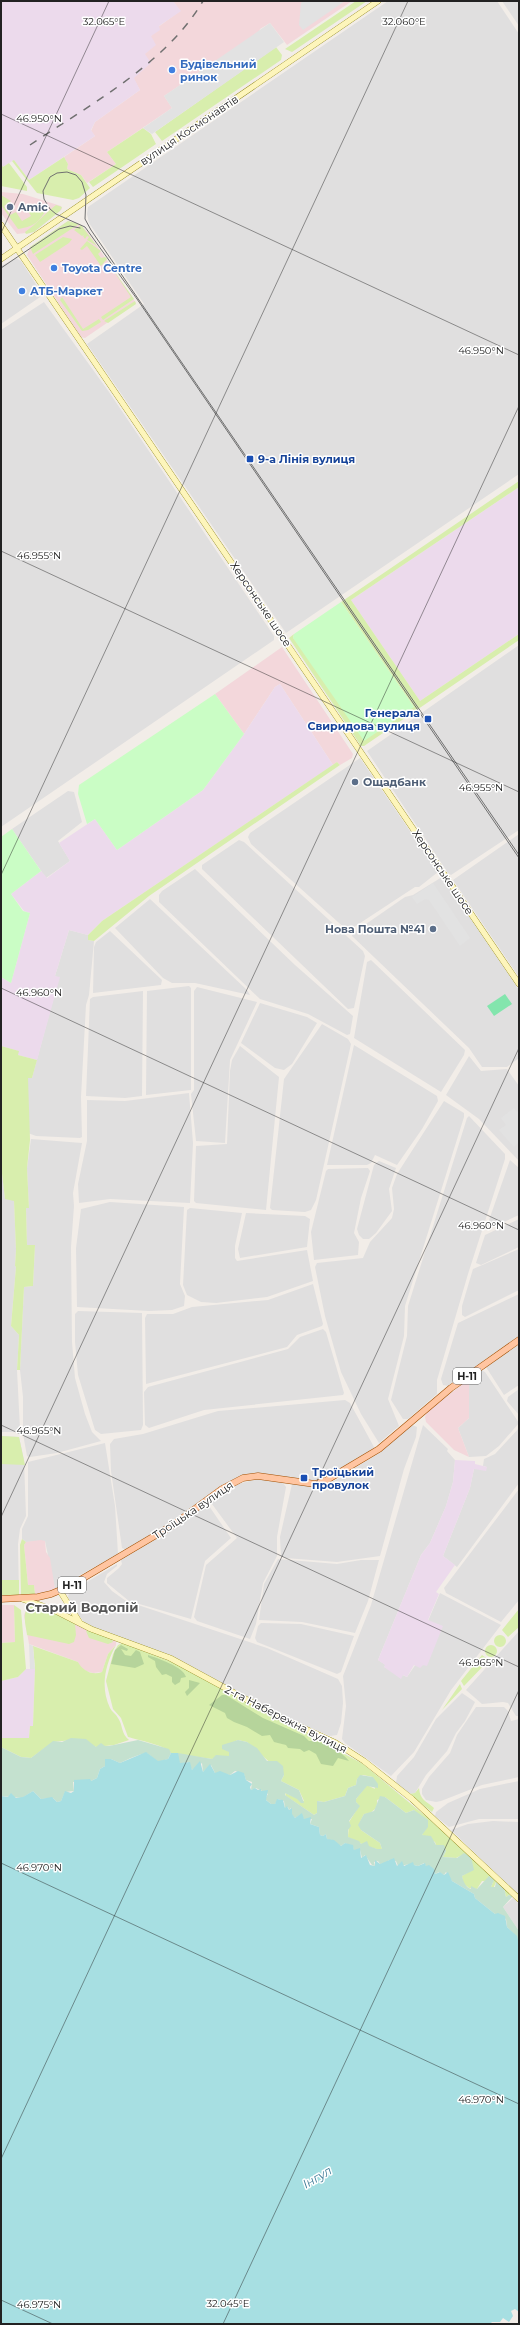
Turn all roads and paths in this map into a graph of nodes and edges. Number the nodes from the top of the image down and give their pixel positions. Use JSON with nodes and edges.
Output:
{"nodes":[{"id":1,"x":378,"y":1,"type":"edge"},
{"id":2,"x":1,"y":225,"type":"edge"},
{"id":3,"x":17,"y":249,"type":"junction"},
{"id":4,"x":1,"y":259,"type":"edge"},
{"id":5,"x":519,"y":984,"type":"edge"},
{"id":6,"x":519,"y":1340,"type":"edge"},
{"id":7,"x":60,"y":1591,"type":"junction"},
{"id":8,"x":1,"y":1599,"type":"edge"},
{"id":9,"x":22,"y":1599,"type":"junction"},
{"id":10,"x":82,"y":1625,"type":"junction"},
{"id":11,"x":519,"y":1899,"type":"edge"}],
"edges":[{"from":1,"to":3,"type":"main road","name":"вулиця Космонавтів"},
{"from":2,"to":3,"type":"main road","name":"Херсонське шосе"},
{"from":3,"to":4,"type":"main road","name":"вулиця Космонавтів"},
{"from":3,"to":5,"type":"main road","name":"Херсонське шосе"},
{"from":6,"to":7,"type":"main road","name":"Троїцька вулиця","number":"Н-11"},
{"from":7,"to":9,"type":"main road","name":"Троїцька вулиця","number":"Н-11"},
{"from":7,"to":10,"type":"main road"},
{"from":8,"to":9,"type":"main road","name":"Троїцька вулиця","number":"Н-11"},
{"from":9,"to":10,"type":"main road","name":"2-га Набережна вулиця"},
{"from":10,"to":11,"type":"main road","name":"2-га Набережна вулиця"}]}
